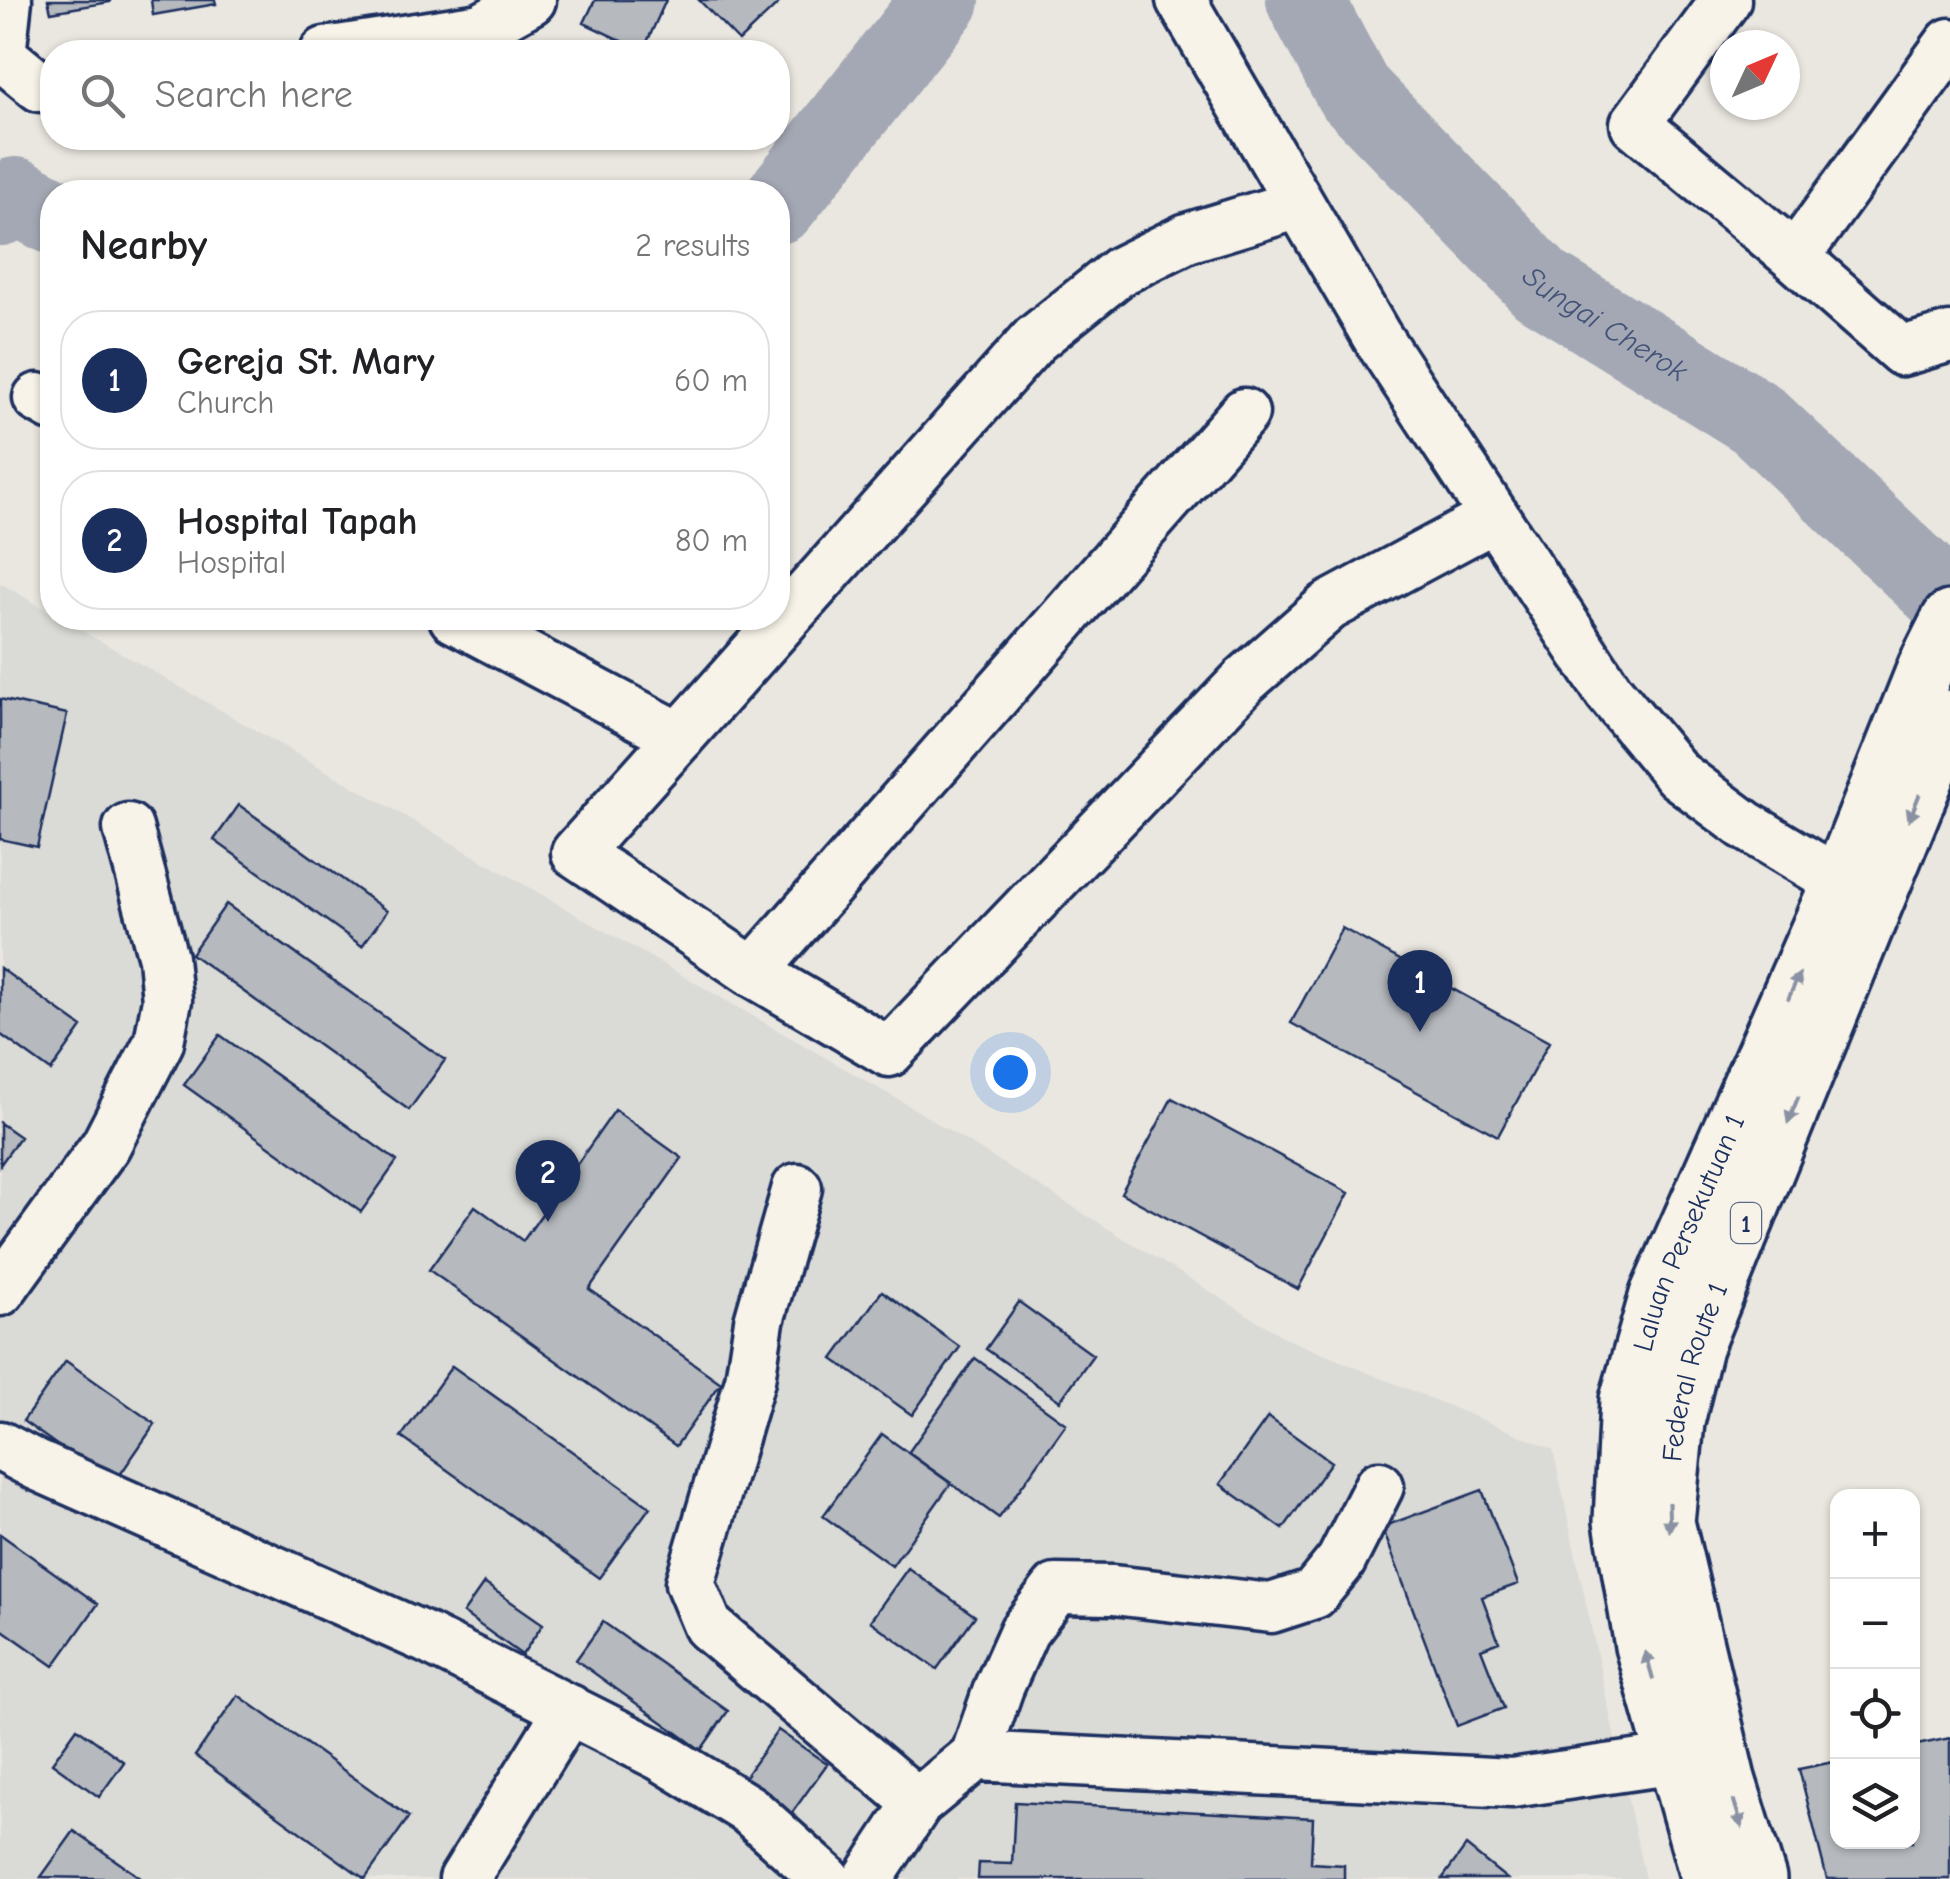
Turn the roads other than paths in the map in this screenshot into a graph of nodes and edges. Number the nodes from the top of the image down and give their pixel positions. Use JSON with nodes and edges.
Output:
{"nodes":[{"id":1,"x":6,"y":0,"type":"edge"},
{"id":2,"x":530,"y":0,"type":"edge"},
{"id":3,"x":1180,"y":0,"type":"edge"},
{"id":4,"x":1726,"y":0,"type":"edge"},
{"id":5,"x":402,"y":40,"type":"edge"},
{"id":6,"x":1950,"y":43,"type":"edge"},
{"id":7,"x":40,"y":87,"type":"edge"},
{"id":8,"x":1299,"y":204,"type":"junction"},
{"id":9,"x":1795,"y":257,"type":"junction"},
{"id":10,"x":1950,"y":337,"type":"edge"},
{"id":11,"x":1244,"y":413,"type":"dead end"},
{"id":12,"x":1494,"y":517,"type":"junction"},
{"id":13,"x":790,"y":614,"type":"edge"},
{"id":14,"x":1950,"y":618,"type":"edge"},
{"id":15,"x":477,"y":630,"type":"edge"},
{"id":16,"x":776,"y":630,"type":"edge"},
{"id":17,"x":1950,"y":718,"type":"edge"},
{"id":18,"x":680,"y":737,"type":"junction"},
{"id":19,"x":128,"y":828,"type":"dead end"},
{"id":20,"x":1840,"y":882,"type":"junction"},
{"id":21,"x":753,"y":972,"type":"junction"},
{"id":22,"x":797,"y":1188,"type":"dead end"},
{"id":23,"x":0,"y":1292,"type":"edge"},
{"id":24,"x":0,"y":1446,"type":"edge"},
{"id":25,"x":1379,"y":1486,"type":"dead end"},
{"id":26,"x":569,"y":1709,"type":"junction"},
{"id":27,"x":1698,"y":1753,"type":"junction"},
{"id":28,"x":975,"y":1756,"type":"junction"},
{"id":29,"x":918,"y":1802,"type":"junction"},
{"id":30,"x":464,"y":1879,"type":"edge"},
{"id":31,"x":826,"y":1879,"type":"edge"},
{"id":32,"x":868,"y":1879,"type":"edge"},
{"id":33,"x":1709,"y":1879,"type":"edge"},
{"id":34,"x":1758,"y":1879,"type":"edge"}],
"edges":[{"from":1,"to":7,"type":"street"},
{"from":2,"to":5,"type":"street"},
{"from":3,"to":8,"type":"street"},
{"from":4,"to":9,"type":"street"},
{"from":6,"to":9,"type":"street"},
{"from":8,"to":12,"type":"street"},
{"from":8,"to":13,"type":"street"},
{"from":9,"to":10,"type":"street"},
{"from":11,"to":21,"type":"street"},
{"from":12,"to":20,"type":"street"},
{"from":12,"to":21,"type":"street"},
{"from":14,"to":20,"type":"highway","name":"Laluan Persekutuan 1","number":"1"},
{"from":15,"to":18,"type":"street"},
{"from":16,"to":18,"type":"street"},
{"from":17,"to":27,"type":"highway","name":"Federal Route 1","number":"1","one_way":true},
{"from":18,"to":21,"type":"street"},
{"from":19,"to":23,"type":"street"},
{"from":27,"to":20,"type":"highway","name":"Laluan Persekutuan 1","number":"1","one_way":true},
{"from":22,"to":29,"type":"street"},
{"from":24,"to":26,"type":"street"},
{"from":25,"to":28,"type":"street"},
{"from":26,"to":30,"type":"street"},
{"from":26,"to":31,"type":"street"},
{"from":27,"to":28,"type":"street"},
{"from":27,"to":33,"type":"highway","name":"Laluan Persekutuan 1","number":"1"},
{"from":27,"to":34,"type":"highway","name":"Federal Route 1","number":"1","one_way":true},
{"from":28,"to":29,"type":"street"},
{"from":29,"to":32,"type":"street"}]}
